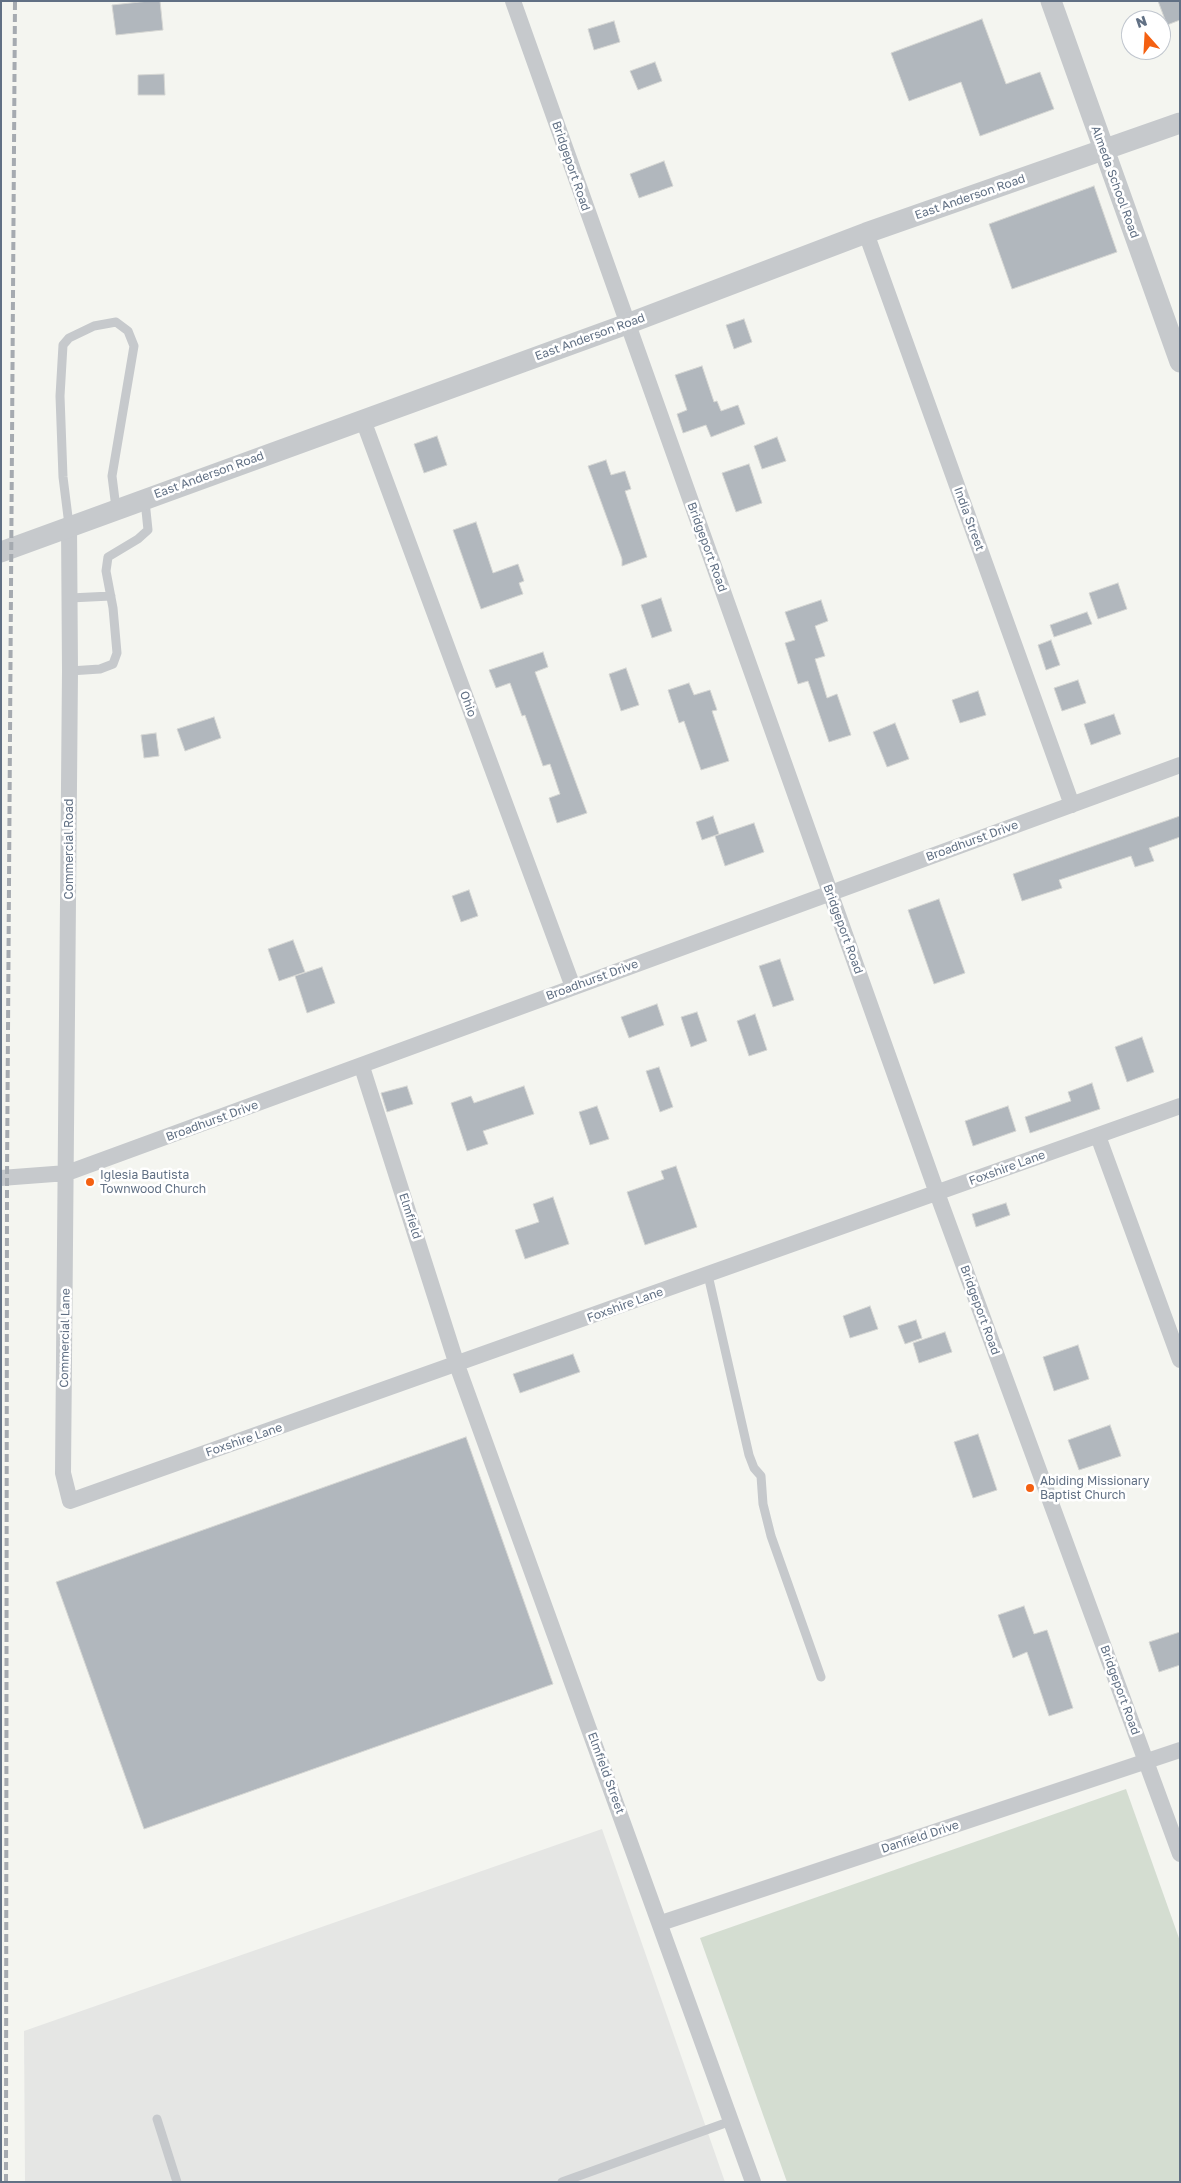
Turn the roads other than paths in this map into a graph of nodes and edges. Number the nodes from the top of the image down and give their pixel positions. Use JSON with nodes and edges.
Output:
{"nodes":[{"id":1,"x":513,"y":1,"type":"edge"},
{"id":2,"x":1051,"y":1,"type":"edge"},
{"id":3,"x":1180,"y":123,"type":"edge"},
{"id":4,"x":1103,"y":150,"type":"junction"},
{"id":5,"x":866,"y":233,"type":"junction"},
{"id":6,"x":627,"y":324,"type":"junction"},
{"id":7,"x":1180,"y":362,"type":"edge"},
{"id":8,"x":363,"y":420,"type":"junction"},
{"id":9,"x":144,"y":498,"type":"junction"},
{"id":10,"x":116,"y":508,"type":"junction"},
{"id":11,"x":69,"y":525,"type":"junction"},
{"id":12,"x":1,"y":552,"type":"edge"},
{"id":13,"x":111,"y":596,"type":"junction"},
{"id":14,"x":70,"y":598,"type":"junction"},
{"id":15,"x":70,"y":671,"type":"junction"},
{"id":16,"x":1180,"y":765,"type":"edge"},
{"id":17,"x":1072,"y":805,"type":"junction"},
{"id":18,"x":830,"y":892,"type":"junction"},
{"id":19,"x":573,"y":987,"type":"junction"},
{"id":20,"x":362,"y":1067,"type":"junction"},
{"id":21,"x":1180,"y":1106,"type":"edge"},
{"id":22,"x":1098,"y":1136,"type":"junction"},
{"id":23,"x":67,"y":1173,"type":"junction"},
{"id":24,"x":1,"y":1178,"type":"edge"},
{"id":25,"x":937,"y":1193,"type":"junction"},
{"id":26,"x":708,"y":1275,"type":"junction"},
{"id":27,"x":1180,"y":1360,"type":"edge"},
{"id":28,"x":457,"y":1365,"type":"junction"},
{"id":29,"x":70,"y":1502,"type":"joint"},
{"id":30,"x":821,"y":1677,"type":"dead end"},
{"id":31,"x":1180,"y":1750,"type":"edge"},
{"id":32,"x":1147,"y":1762,"type":"junction"},
{"id":33,"x":1180,"y":1854,"type":"edge"},
{"id":34,"x":661,"y":1923,"type":"junction"},
{"id":35,"x":157,"y":2119,"type":"dead end"},
{"id":36,"x":731,"y":2121,"type":"junction"},
{"id":37,"x":177,"y":2182,"type":"edge"},
{"id":38,"x":562,"y":2182,"type":"edge"},
{"id":39,"x":753,"y":2182,"type":"edge"}],
"edges":[{"from":1,"to":6,"type":"street","name":"Bridgeport Road"},
{"from":2,"to":4,"type":"street","name":"Almeda School Road"},
{"from":3,"to":4,"type":"street","name":"East Anderson Road"},
{"from":4,"to":5,"type":"street","name":"East Anderson Road"},
{"from":4,"to":7,"type":"street","name":"Almeda School Road"},
{"from":5,"to":6,"type":"street","name":"East Anderson Road"},
{"from":5,"to":17,"type":"street","name":"India Street"},
{"from":6,"to":8,"type":"street","name":"East Anderson Road"},
{"from":6,"to":18,"type":"street","name":"Bridgeport Road"},
{"from":8,"to":9,"type":"street","name":"East Anderson Road"},
{"from":8,"to":19,"type":"street","name":"Ohio"},
{"from":9,"to":10,"type":"street","name":"East Anderson Road"},
{"from":9,"to":13,"type":"lane"},
{"from":10,"to":11,"type":"street","name":"East Anderson Road"},
{"from":10,"to":11,"type":"lane"},
{"from":11,"to":12,"type":"street","name":"East Anderson Road"},
{"from":11,"to":14,"type":"street","name":"Commercial Road"},
{"from":13,"to":14,"type":"lane"},
{"from":13,"to":15,"type":"lane"},
{"from":14,"to":15,"type":"street","name":"Commercial Road"},
{"from":15,"to":23,"type":"street","name":"Commercial Road"},
{"from":16,"to":17,"type":"street","name":"Broadhurst Drive"},
{"from":17,"to":18,"type":"street","name":"Broadhurst Drive"},
{"from":18,"to":19,"type":"street","name":"Broadhurst Drive"},
{"from":18,"to":25,"type":"street","name":"Bridgeport Road"},
{"from":19,"to":20,"type":"street","name":"Broadhurst Drive"},
{"from":20,"to":23,"type":"street","name":"Broadhurst Drive"},
{"from":20,"to":28,"type":"street","name":"Elmfield"},
{"from":21,"to":22,"type":"street","name":"Foxshire Lane"},
{"from":22,"to":25,"type":"street","name":"Foxshire Lane"},
{"from":22,"to":27,"type":"street"},
{"from":23,"to":24,"type":"street","name":"Broadhurst Drive"},
{"from":23,"to":29,"type":"street","name":"Commercial Lane"},
{"from":25,"to":26,"type":"street","name":"Foxshire Lane"},
{"from":25,"to":32,"type":"street","name":"Bridgeport Road"},
{"from":26,"to":28,"type":"street","name":"Foxshire Lane"},
{"from":26,"to":30,"type":"lane"},
{"from":28,"to":29,"type":"street","name":"Foxshire Lane"},
{"from":28,"to":34,"type":"street","name":"Elmfield Street"},
{"from":31,"to":32,"type":"street","name":"Danfield Drive"},
{"from":32,"to":33,"type":"street","name":"Bridgeport Road"},
{"from":32,"to":34,"type":"street","name":"Danfield Drive"},
{"from":34,"to":36,"type":"street","name":"Elmfield Street"},
{"from":35,"to":37,"type":"lane"},
{"from":36,"to":38,"type":"lane"},
{"from":36,"to":39,"type":"street","name":"Elmfield Street"}]}
